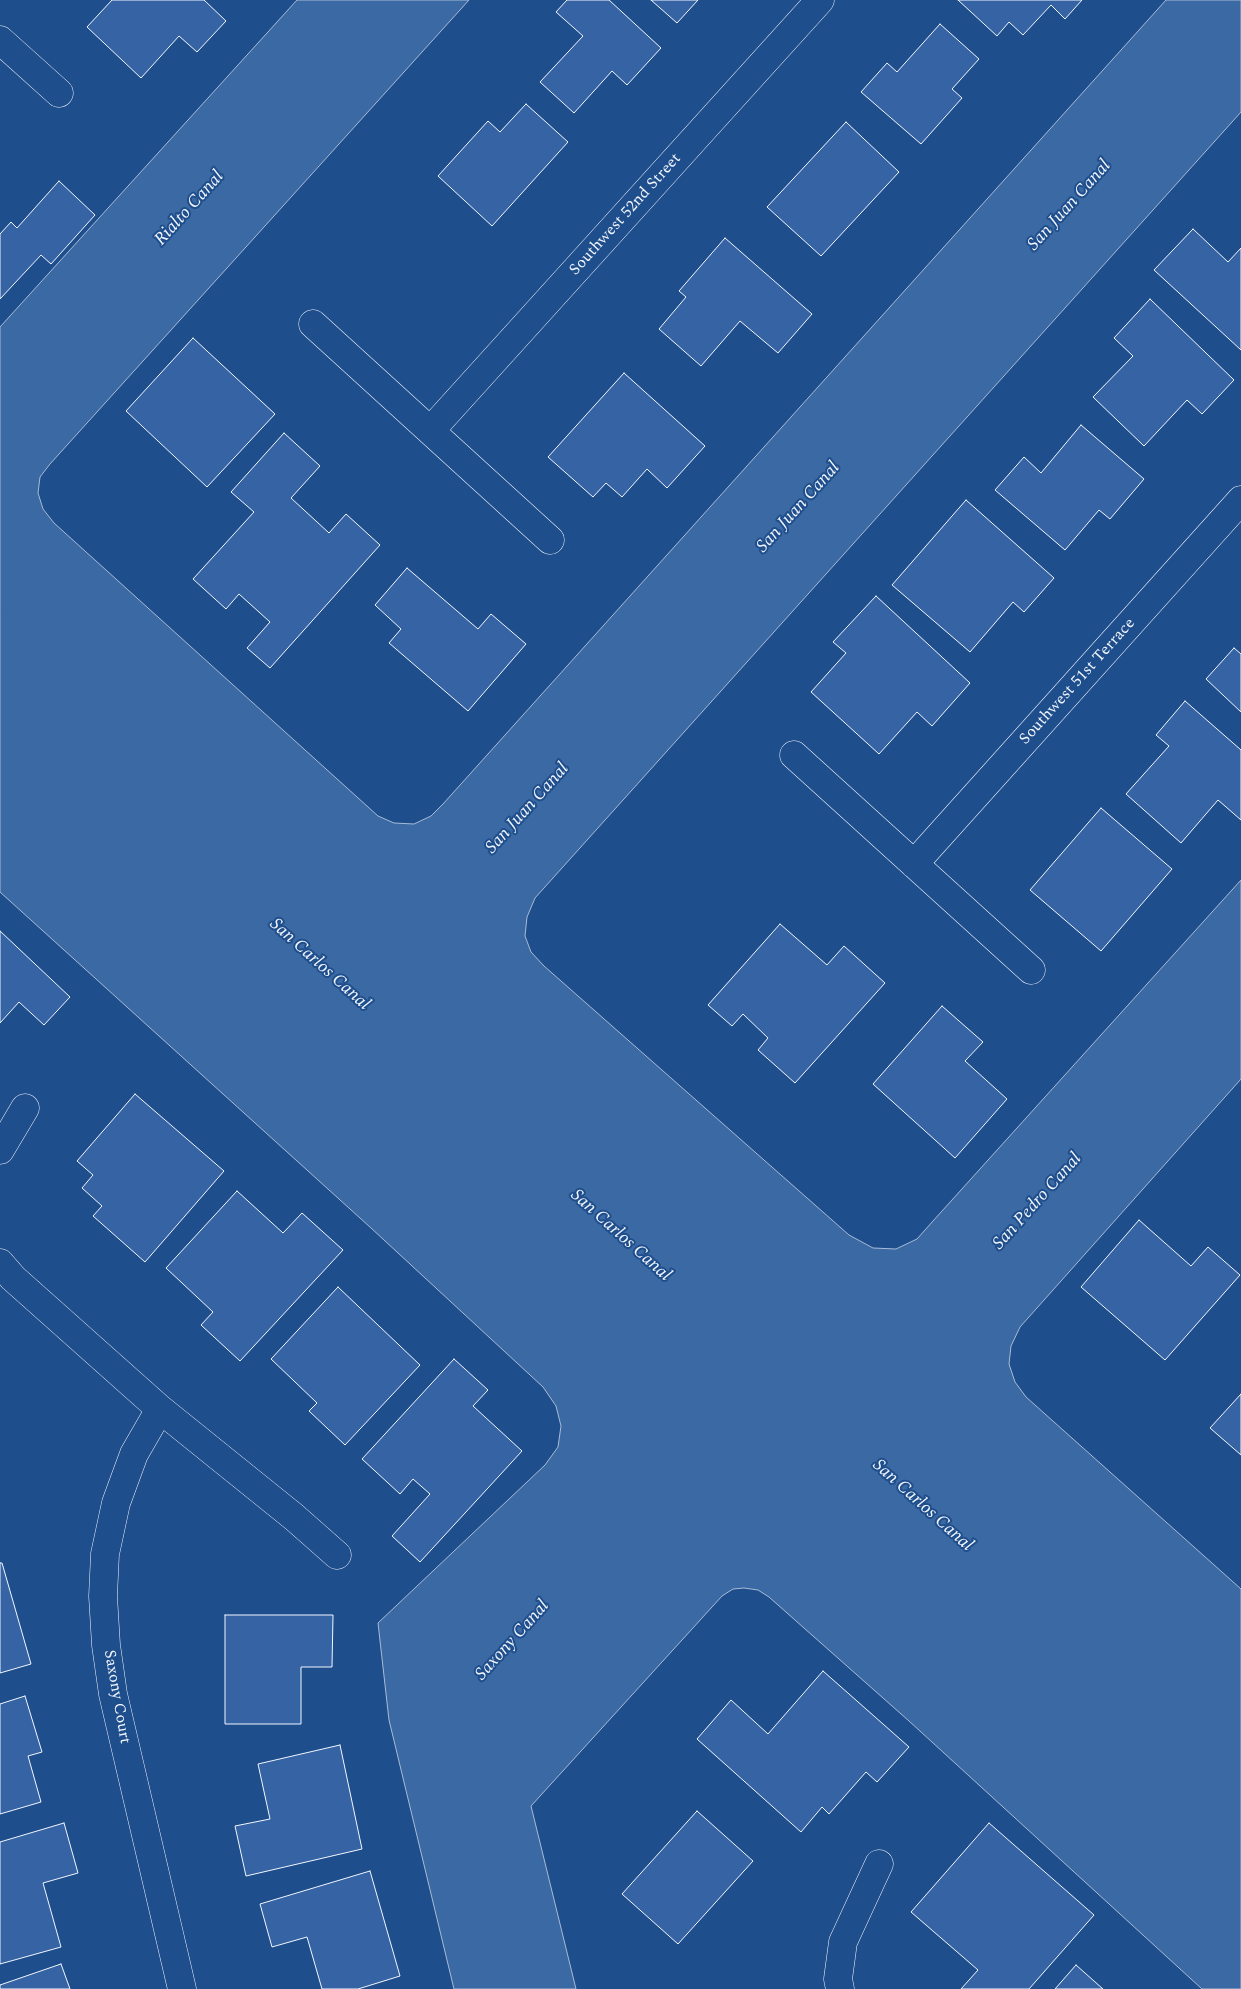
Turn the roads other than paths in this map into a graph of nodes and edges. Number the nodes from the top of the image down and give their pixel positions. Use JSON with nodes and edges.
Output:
{"nodes":[{"id":1,"x":820,"y":0,"type":"edge"},
{"id":2,"x":0,"y":40,"type":"edge"},
{"id":3,"x":59,"y":93,"type":"dead end"},
{"id":4,"x":313,"y":324,"type":"dead end"},
{"id":5,"x":431,"y":430,"type":"junction"},
{"id":6,"x":1241,"y":500,"type":"edge"},
{"id":7,"x":550,"y":540,"type":"dead end"},
{"id":8,"x":794,"y":756,"type":"dead end"},
{"id":9,"x":914,"y":864,"type":"junction"},
{"id":10,"x":1031,"y":970,"type":"dead end"},
{"id":11,"x":25,"y":1108,"type":"dead end"},
{"id":12,"x":0,"y":1150,"type":"edge"},
{"id":13,"x":0,"y":1262,"type":"edge"},
{"id":14,"x":160,"y":1409,"type":"junction"},
{"id":15,"x":337,"y":1555,"type":"dead end"},
{"id":16,"x":878,"y":1864,"type":"dead end"},
{"id":17,"x":182,"y":1989,"type":"edge"},
{"id":18,"x":840,"y":1989,"type":"edge"}],
"edges":[{"from":1,"to":5,"type":"street","name":"Southwest 52nd Street"},
{"from":2,"to":3,"type":"street"},
{"from":4,"to":5,"type":"street"},
{"from":5,"to":7,"type":"street"},
{"from":6,"to":9,"type":"street","name":"Southwest 51st Terrace"},
{"from":8,"to":9,"type":"street"},
{"from":9,"to":10,"type":"street"},
{"from":11,"to":12,"type":"street"},
{"from":13,"to":14,"type":"street"},
{"from":14,"to":15,"type":"street"},
{"from":14,"to":17,"type":"street","name":"Saxony Court"},
{"from":16,"to":18,"type":"street"}]}
